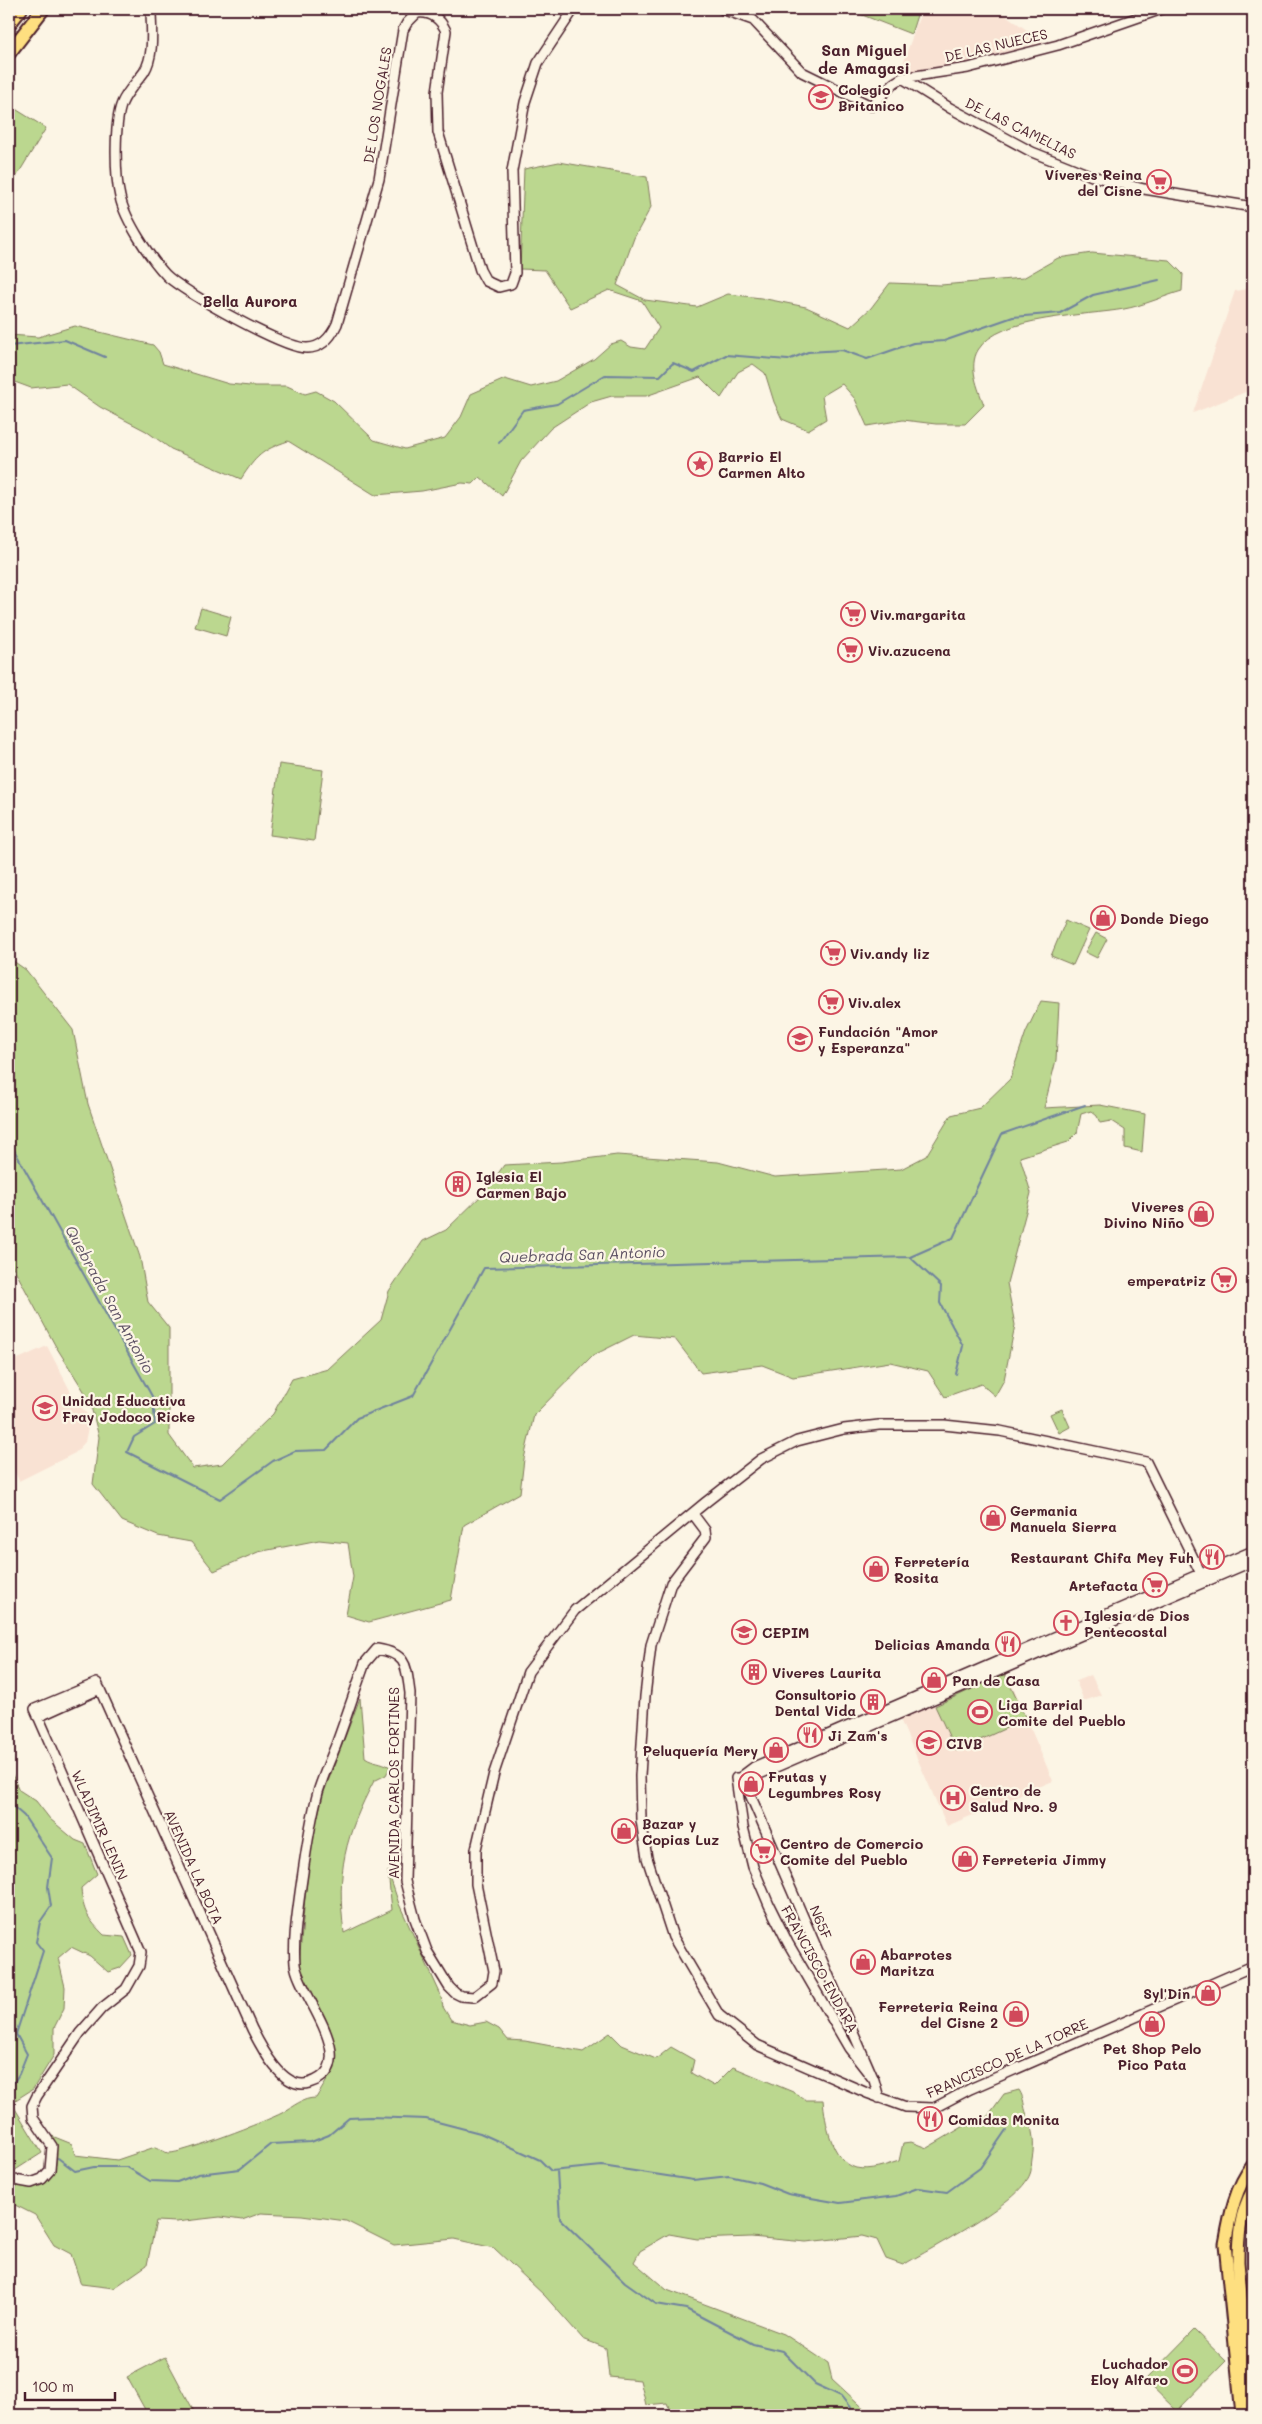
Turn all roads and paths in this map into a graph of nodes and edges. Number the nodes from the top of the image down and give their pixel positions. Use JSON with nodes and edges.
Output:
{"nodes":[{"id":1,"x":21,"y":9,"type":"edge"},
{"id":2,"x":43,"y":9,"type":"edge"},
{"id":3,"x":151,"y":9,"type":"edge"},
{"id":4,"x":574,"y":9,"type":"edge"},
{"id":5,"x":722,"y":9,"type":"edge"},
{"id":6,"x":1162,"y":9,"type":"edge"},
{"id":7,"x":9,"y":24,"type":"edge"},
{"id":8,"x":9,"y":53,"type":"edge"},
{"id":9,"x":902,"y":78,"type":"junction"},
{"id":10,"x":1253,"y":207,"type":"edge"},
{"id":11,"x":693,"y":1514,"type":"junction"},
{"id":12,"x":1253,"y":1551,"type":"edge"},
{"id":13,"x":1253,"y":1561,"type":"edge"},
{"id":14,"x":1203,"y":1578,"type":"junction"},
{"id":15,"x":36,"y":1713,"type":"joint"},
{"id":16,"x":739,"y":1777,"type":"junction"},
{"id":17,"x":1253,"y":1966,"type":"edge"},
{"id":18,"x":270,"y":2060,"type":"joint"},
{"id":19,"x":874,"y":2080,"type":"junction"},
{"id":20,"x":879,"y":2098,"type":"junction"},
{"id":21,"x":1253,"y":2165,"type":"edge"},
{"id":22,"x":9,"y":2179,"type":"edge"},
{"id":23,"x":1253,"y":2190,"type":"edge"},
{"id":24,"x":1242,"y":2415,"type":"edge"},
{"id":25,"x":1252,"y":2415,"type":"edge"}],
"edges":[{"from":1,"to":7,"type":"highway"},
{"from":2,"to":8,"type":"highway"},
{"from":3,"to":4,"type":"street","name":"DE LOS NOGALES"},
{"from":5,"to":9,"type":"street"},
{"from":6,"to":9,"type":"street","name":"DE LAS NUECES"},
{"from":9,"to":10,"type":"street","name":"DE LAS CAMELIAS"},
{"from":11,"to":14,"type":"street","name":"AVENIDA CARLOS FORTINES"},
{"from":11,"to":18,"type":"street","name":"AVENIDA CARLOS FORTINES"},
{"from":11,"to":20,"type":"street","name":"FRANCISCO DE LA TORRE"},
{"from":12,"to":14,"type":"street"},
{"from":13,"to":14,"type":"street"},
{"from":14,"to":16,"type":"street"},
{"from":15,"to":18,"type":"street","name":"AVENIDA LA BOTA"},
{"from":15,"to":22,"type":"street","name":"WLADIMIR LENIN"},
{"from":16,"to":19,"type":"street","name":"N65F"},
{"from":16,"to":19,"type":"street","name":"FRANCISCO ENDARA"},
{"from":17,"to":20,"type":"street","name":"FRANCISCO DE LA TORRE"},
{"from":19,"to":20,"type":"street"},
{"from":21,"to":24,"type":"main road"},
{"from":23,"to":25,"type":"main road"}]}
